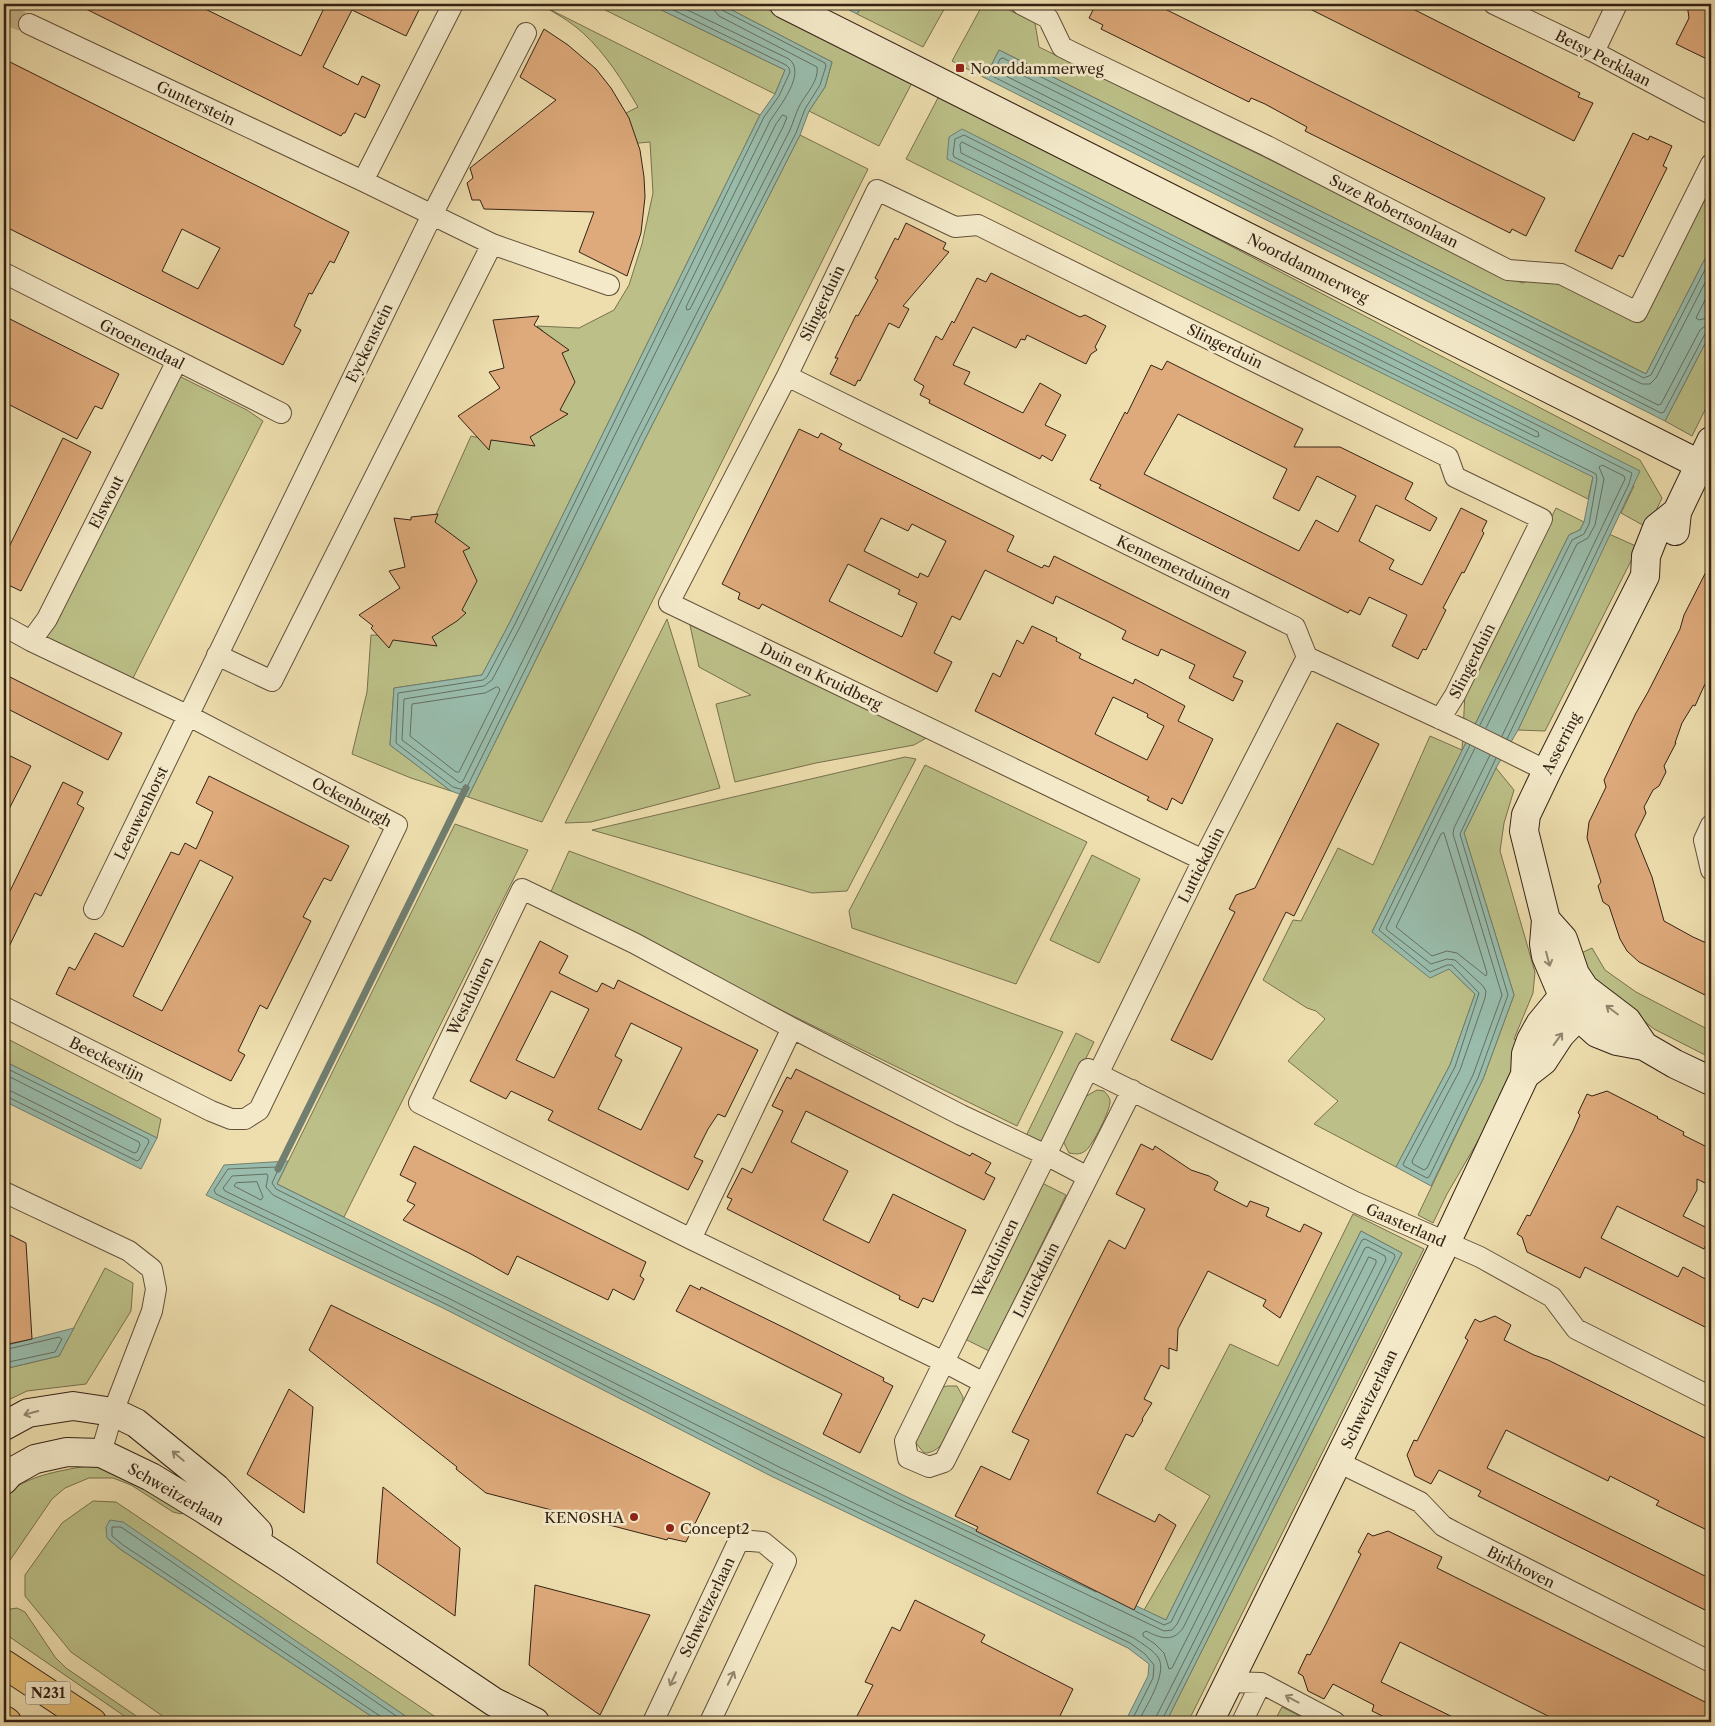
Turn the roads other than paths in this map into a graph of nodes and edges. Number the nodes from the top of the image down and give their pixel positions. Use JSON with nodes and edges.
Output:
{"nodes":[{"id":1,"x":453,"y":4,"type":"edge"},
{"id":2,"x":784,"y":4,"type":"edge"},
{"id":3,"x":1021,"y":4,"type":"edge"},
{"id":4,"x":1494,"y":4,"type":"edge"},
{"id":5,"x":1617,"y":4,"type":"edge"},
{"id":6,"x":29,"y":24,"type":"tunnel mouth"},
{"id":7,"x":526,"y":33,"type":"dead end"},
{"id":8,"x":1594,"y":52,"type":"junction"},
{"id":9,"x":1711,"y":114,"type":"edge"},
{"id":10,"x":1711,"y":164,"type":"edge"},
{"id":11,"x":363,"y":181,"type":"junction"},
{"id":12,"x":432,"y":214,"type":"junction"},
{"id":13,"x":492,"y":244,"type":"junction"},
{"id":14,"x":4,"y":273,"type":"edge"},
{"id":15,"x":609,"y":285,"type":"dead end"},
{"id":16,"x":177,"y":361,"type":"junction"},
{"id":17,"x":787,"y":376,"type":"junction"},
{"id":18,"x":281,"y":413,"type":"dead end"},
{"id":19,"x":1707,"y":457,"type":"edge"},
{"id":20,"x":4,"y":626,"type":"edge"},
{"id":21,"x":31,"y":641,"type":"junction"},
{"id":22,"x":217,"y":655,"type":"junction"},
{"id":23,"x":1307,"y":657,"type":"junction"},
{"id":24,"x":189,"y":716,"type":"junction"},
{"id":25,"x":1440,"y":719,"type":"junction"},
{"id":26,"x":1547,"y":771,"type":"junction"},
{"id":27,"x":1711,"y":825,"type":"edge"},
{"id":28,"x":1203,"y":860,"type":"junction"},
{"id":29,"x":1711,"y":870,"type":"edge"},
{"id":30,"x":94,"y":909,"type":"dead end"},
{"id":31,"x":1575,"y":1000,"type":"junction"},
{"id":32,"x":4,"y":1007,"type":"edge"},
{"id":33,"x":792,"y":1028,"type":"junction"},
{"id":34,"x":1093,"y":1072,"type":"junction"},
{"id":35,"x":1711,"y":1081,"type":"edge"},
{"id":36,"x":1132,"y":1090,"type":"junction"},
{"id":37,"x":211,"y":1111,"type":"joint"},
{"id":38,"x":1046,"y":1155,"type":"junction"},
{"id":39,"x":1088,"y":1177,"type":"junction"},
{"id":40,"x":4,"y":1192,"type":"edge"},
{"id":41,"x":691,"y":1239,"type":"junction"},
{"id":42,"x":1446,"y":1243,"type":"junction"},
{"id":43,"x":944,"y":1362,"type":"junction"},
{"id":44,"x":984,"y":1383,"type":"junction"},
{"id":45,"x":1711,"y":1397,"type":"edge"},
{"id":46,"x":113,"y":1412,"type":"junction"},
{"id":47,"x":4,"y":1426,"type":"edge"},
{"id":48,"x":101,"y":1453,"type":"junction"},
{"id":49,"x":1338,"y":1462,"type":"junction"},
{"id":50,"x":4,"y":1480,"type":"edge"},
{"id":51,"x":286,"y":1562,"type":"junction"},
{"id":52,"x":1711,"y":1662,"type":"edge"},
{"id":53,"x":4,"y":1664,"type":"edge"},
{"id":54,"x":1229,"y":1682,"type":"junction"},
{"id":55,"x":1261,"y":1683,"type":"junction"},
{"id":56,"x":494,"y":1702,"type":"junction"},
{"id":57,"x":4,"y":1720,"type":"edge"},
{"id":58,"x":7,"y":1722,"type":"edge"},
{"id":59,"x":92,"y":1722,"type":"edge"},
{"id":60,"x":516,"y":1722,"type":"edge"},
{"id":61,"x":535,"y":1722,"type":"edge"},
{"id":62,"x":653,"y":1722,"type":"edge"},
{"id":63,"x":710,"y":1722,"type":"edge"},
{"id":64,"x":1210,"y":1722,"type":"edge"},
{"id":65,"x":1242,"y":1722,"type":"edge"},
{"id":66,"x":1335,"y":1722,"type":"edge"}],
"edges":[{"from":1,"to":11,"type":"street"},
{"from":2,"to":19,"type":"street","name":"Noorddammerweg"},
{"from":3,"to":10,"type":"street","name":"Suze Robertsonlaan"},
{"from":4,"to":8,"type":"street","name":"Betsy Perklaan"},
{"from":5,"to":8,"type":"street"},
{"from":6,"to":11,"type":"street","name":"Gunterstein"},
{"from":7,"to":12,"type":"street","name":"Eyckenstein"},
{"from":8,"to":9,"type":"street","name":"Betsy Perklaan"},
{"from":11,"to":12,"type":"street","name":"Gunterstein"},
{"from":12,"to":13,"type":"street","name":"Gunterstein"},
{"from":12,"to":22,"type":"street","name":"Eyckenstein"},
{"from":13,"to":15,"type":"street","name":"Gunterstein"},
{"from":13,"to":22,"type":"street"},
{"from":14,"to":16,"type":"street","name":"Groenendaal"},
{"from":16,"to":18,"type":"street","name":"Groenendaal"},
{"from":16,"to":21,"type":"street","name":"Elswout"},
{"from":17,"to":23,"type":"street","name":"Kennemerduinen"},
{"from":17,"to":25,"type":"street","name":"Slingerduin"},
{"from":17,"to":28,"type":"street","name":"Duin en Kruidberg"},
{"from":19,"to":26,"type":"street","name":"Asserring"},
{"from":20,"to":21,"type":"street","name":"Ockenburgh"},
{"from":21,"to":24,"type":"street","name":"Ockenburgh"},
{"from":22,"to":24,"type":"street","name":"Eyckenstein"},
{"from":23,"to":25,"type":"street"},
{"from":23,"to":28,"type":"street","name":"Luttickduin"},
{"from":24,"to":30,"type":"street","name":"Leeuwenhorst"},
{"from":24,"to":37,"type":"street","name":"Ockenburgh"},
{"from":25,"to":26,"type":"street"},
{"from":26,"to":31,"type":"street","name":"Asserring"},
{"from":27,"to":29,"type":"street"},
{"from":28,"to":34,"type":"street","name":"Luttickduin"},
{"from":31,"to":35,"type":"street","name":"Asserring"},
{"from":31,"to":42,"type":"street","name":"Schweitzerlaan"},
{"from":32,"to":37,"type":"street","name":"Beeckestijn"},
{"from":33,"to":38,"type":"street","name":"Westduinen"},
{"from":33,"to":41,"type":"street"},
{"from":33,"to":41,"type":"street","name":"Westduinen"},
{"from":34,"to":36,"type":"street","name":"Gaasterland"},
{"from":34,"to":38,"type":"street","name":"Luttickduin"},
{"from":36,"to":39,"type":"street","name":"Luttickduin"},
{"from":36,"to":42,"type":"street","name":"Gaasterland"},
{"from":38,"to":39,"type":"street"},
{"from":38,"to":43,"type":"street","name":"Westduinen"},
{"from":39,"to":44,"type":"street","name":"Luttickduin"},
{"from":40,"to":46,"type":"street"},
{"from":41,"to":43,"type":"street","name":"Westduinen"},
{"from":42,"to":45,"type":"street","name":"Gaasterland"},
{"from":42,"to":49,"type":"street","name":"Schweitzerlaan"},
{"from":43,"to":44,"type":"street"},
{"from":43,"to":44,"type":"street","name":"Luttickduin"},
{"from":46,"to":47,"type":"street","name":"Schweitzerlaan","one_way":true},
{"from":46,"to":48,"type":"street"},
{"from":51,"to":46,"type":"street","name":"Schweitzerlaan","one_way":true},
{"from":48,"to":50,"type":"street","name":"Schweitzerlaan"},
{"from":48,"to":51,"type":"street","name":"Schweitzerlaan"},
{"from":49,"to":52,"type":"street","name":"Birkhoven"},
{"from":49,"to":54,"type":"street","name":"Schweitzerlaan"},
{"from":51,"to":56,"type":"street","name":"Schweitzerlaan"},
{"from":53,"to":59,"type":"main road","number":"N231"},
{"from":54,"to":55,"type":"street"},
{"from":54,"to":64,"type":"street","name":"Schweitzerlaan"},
{"from":55,"to":65,"type":"street"},
{"from":66,"to":55,"type":"street","one_way":true},
{"from":56,"to":60,"type":"street","name":"Schweitzerlaan"},
{"from":56,"to":61,"type":"street","name":"Schweitzerlaan"},
{"from":57,"to":58,"type":"main road"},
{"from":63,"to":62,"type":"street","name":"Schweitzerlaan","one_way":true}]}
